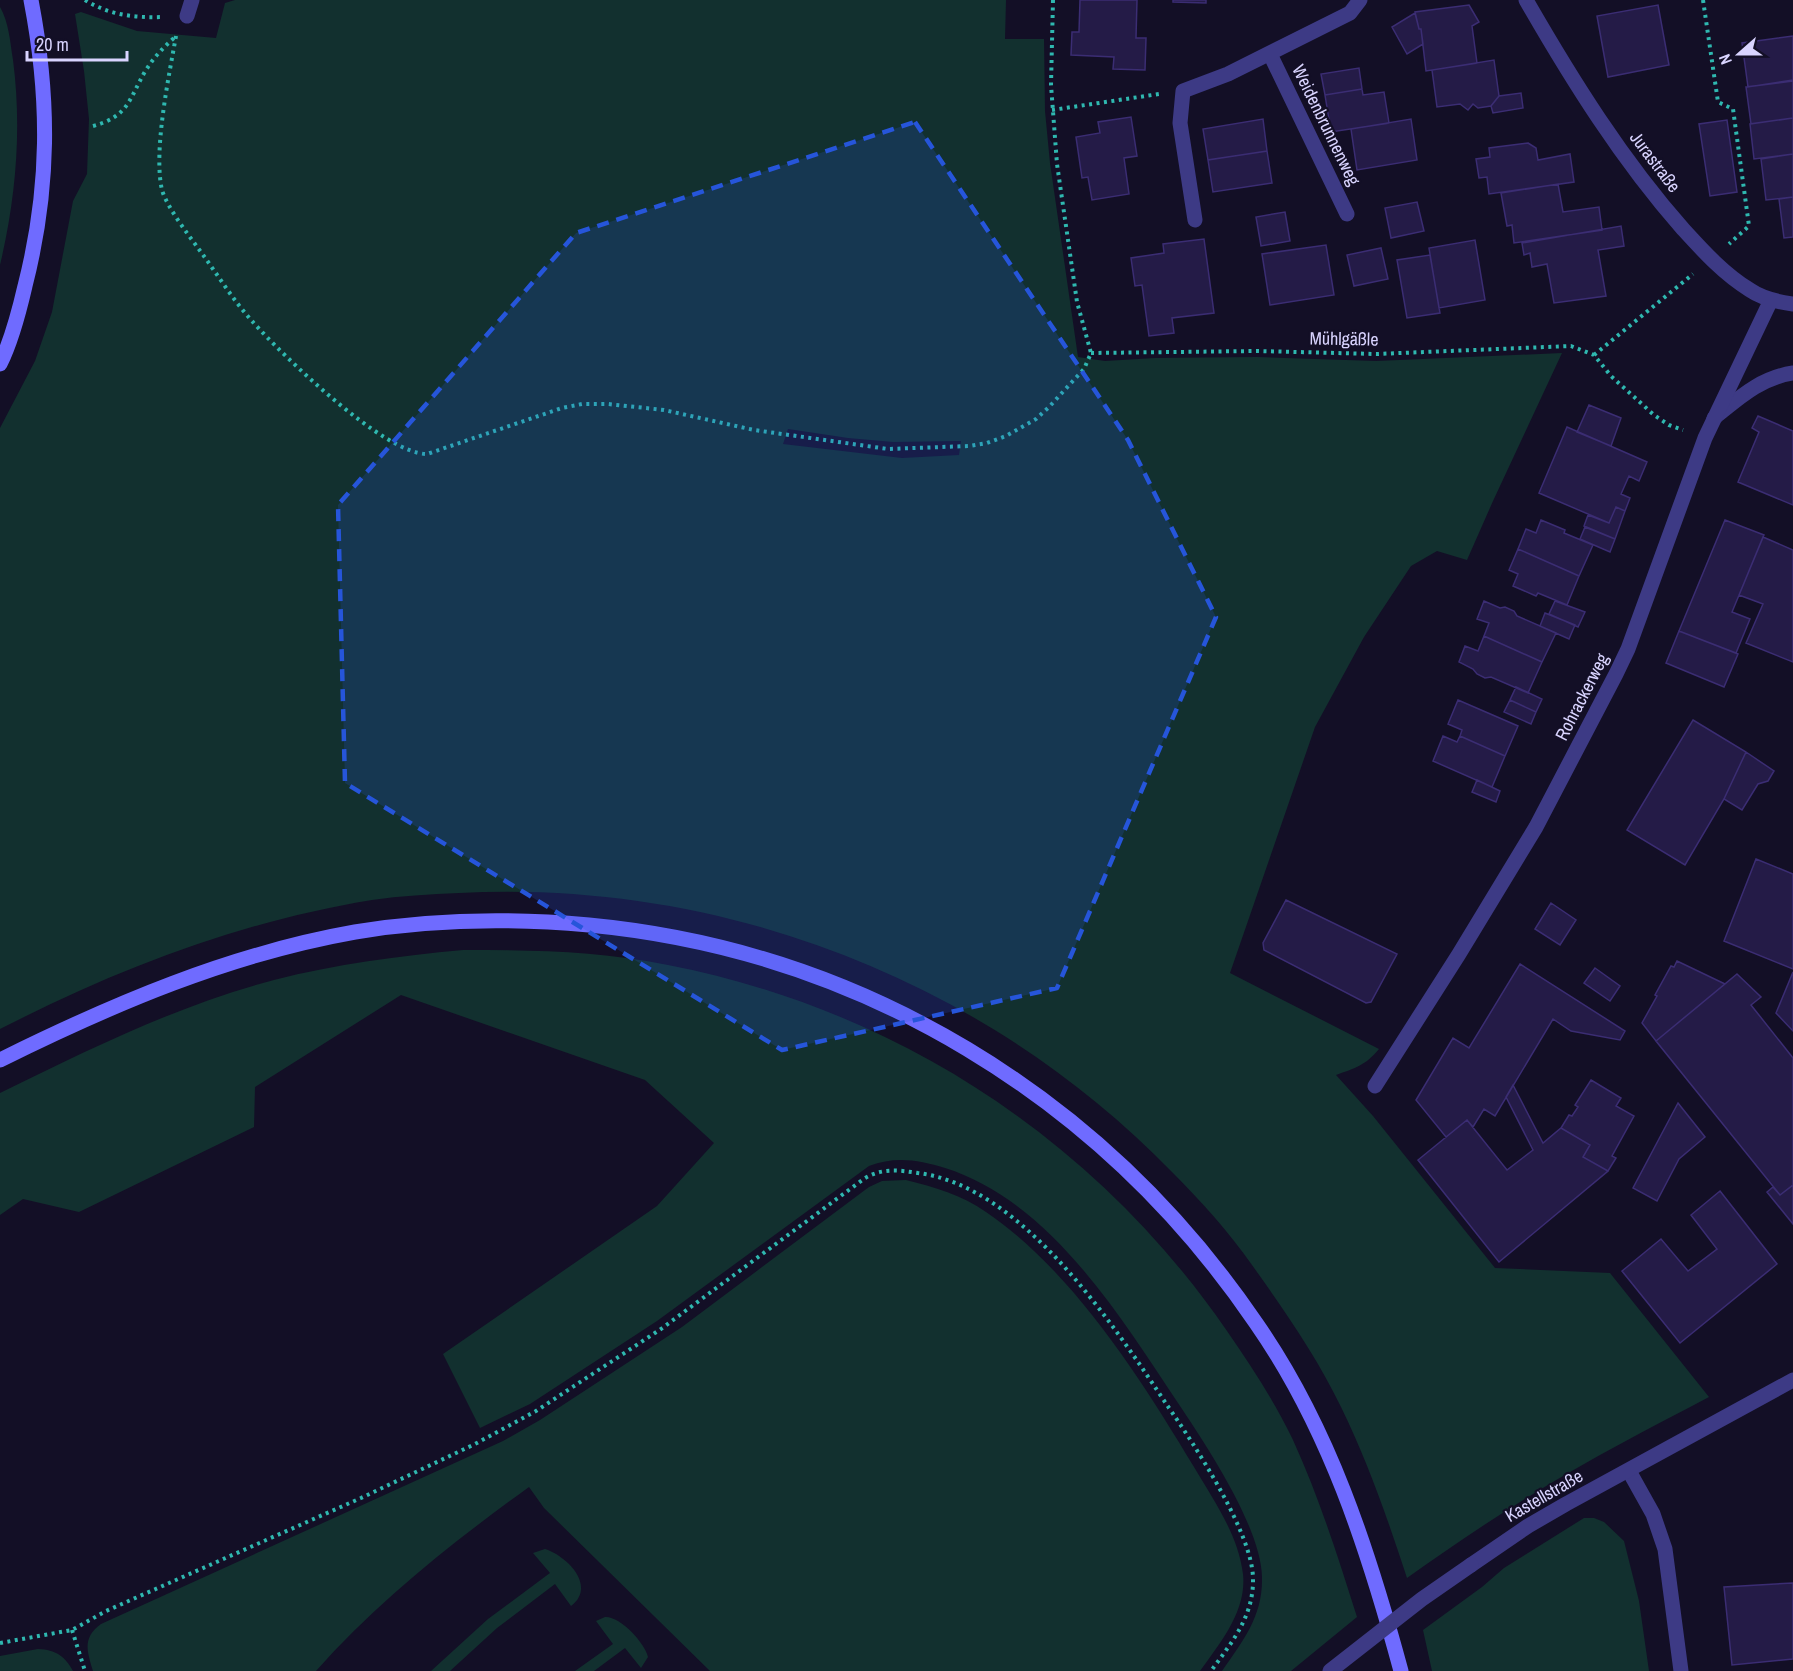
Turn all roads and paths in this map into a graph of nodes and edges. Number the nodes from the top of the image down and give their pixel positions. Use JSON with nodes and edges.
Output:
{"nodes":[{"id":1,"x":31,"y":0,"type":"edge"},
{"id":2,"x":85,"y":0,"type":"edge"},
{"id":3,"x":192,"y":0,"type":"edge"},
{"id":4,"x":1053,"y":0,"type":"edge"},
{"id":5,"x":1360,"y":0,"type":"edge"},
{"id":6,"x":1526,"y":0,"type":"edge"},
{"id":7,"x":1703,"y":0,"type":"edge"},
{"id":8,"x":187,"y":16,"type":"joint"},
{"id":9,"x":1270,"y":54,"type":"junction"},
{"id":10,"x":1184,"y":91,"type":"junction"},
{"id":11,"x":1052,"y":110,"type":"junction"},
{"id":12,"x":93,"y":126,"type":"dead end"},
{"id":13,"x":1347,"y":214,"type":"dead end"},
{"id":14,"x":1195,"y":220,"type":"dead end"},
{"id":15,"x":1711,"y":260,"type":"junction"},
{"id":16,"x":1770,"y":300,"type":"junction"},
{"id":17,"x":1793,"y":304,"type":"edge"},
{"id":18,"x":1091,"y":353,"type":"junction"},
{"id":19,"x":1594,"y":355,"type":"junction"},
{"id":20,"x":0,"y":364,"type":"edge"},
{"id":21,"x":1793,"y":373,"type":"edge"},
{"id":22,"x":1714,"y":418,"type":"junction"},
{"id":23,"x":1705,"y":438,"type":"junction"},
{"id":24,"x":0,"y":1060,"type":"edge"},
{"id":25,"x":1375,"y":1086,"type":"dead end"},
{"id":26,"x":1793,"y":1380,"type":"edge"},
{"id":27,"x":1629,"y":1471,"type":"junction"},
{"id":28,"x":72,"y":1630,"type":"junction"},
{"id":29,"x":0,"y":1643,"type":"edge"},
{"id":30,"x":86,"y":1671,"type":"edge"},
{"id":31,"x":1211,"y":1671,"type":"edge"},
{"id":32,"x":1330,"y":1671,"type":"edge"},
{"id":33,"x":1401,"y":1671,"type":"edge"},
{"id":34,"x":1681,"y":1671,"type":"edge"}],
"edges":[{"from":1,"to":20,"type":"main road"},
{"from":2,"to":8,"type":"path"},
{"from":3,"to":8,"type":"street"},
{"from":4,"to":11,"type":"path"},
{"from":5,"to":9,"type":"street","name":"Weidenbrunnenweg"},
{"from":6,"to":15,"type":"street","name":"Jurastraße"},
{"from":7,"to":15,"type":"path"},
{"from":9,"to":10,"type":"street","name":"Weidenbrunnenweg"},
{"from":9,"to":13,"type":"street","name":"Weidenbrunnenweg"},
{"from":10,"to":11,"type":"path"},
{"from":10,"to":14,"type":"street"},
{"from":11,"to":18,"type":"path"},
{"from":12,"to":18,"type":"path"},
{"from":15,"to":16,"type":"street","name":"Jurastraße"},
{"from":15,"to":19,"type":"path"},
{"from":16,"to":17,"type":"street","name":"Jurastraße"},
{"from":16,"to":22,"type":"street","name":"Rohrackerweg"},
{"from":18,"to":19,"type":"path","name":"Mühlgäßle"},
{"from":19,"to":23,"type":"path"},
{"from":21,"to":22,"type":"street"},
{"from":22,"to":23,"type":"street","name":"Rohrackerweg"},
{"from":23,"to":25,"type":"street","name":"Rohrackerweg"},
{"from":24,"to":33,"type":"main road"},
{"from":26,"to":27,"type":"street","name":"Kastellstraße"},
{"from":27,"to":32,"type":"street","name":"Kastellstraße","bridge":true},
{"from":27,"to":34,"type":"street"},
{"from":28,"to":29,"type":"path"},
{"from":28,"to":30,"type":"path"},
{"from":28,"to":31,"type":"path"}]}
